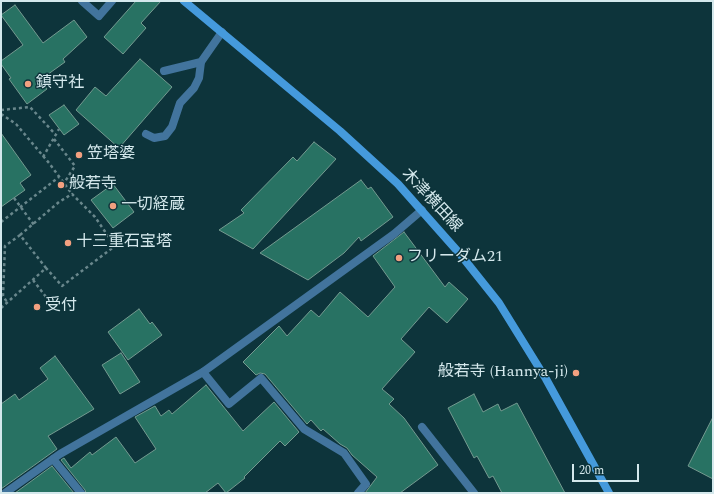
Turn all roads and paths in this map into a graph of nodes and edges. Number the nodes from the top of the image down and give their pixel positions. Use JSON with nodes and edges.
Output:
{"nodes":[{"id":1,"x":82,"y":1,"type":"edge"},
{"id":2,"x":112,"y":1,"type":"edge"},
{"id":3,"x":184,"y":1,"type":"edge"},
{"id":4,"x":222,"y":32,"type":"junction"},
{"id":5,"x":201,"y":62,"type":"junction"},
{"id":6,"x":164,"y":71,"type":"dead end"},
{"id":7,"x":1,"y":110,"type":"edge"},
{"id":8,"x":1,"y":114,"type":"edge"},
{"id":9,"x":59,"y":129,"type":"dead end"},
{"id":10,"x":146,"y":134,"type":"dead end"},
{"id":11,"x":56,"y":135,"type":"junction"},
{"id":12,"x":54,"y":139,"type":"junction"},
{"id":13,"x":43,"y":157,"type":"junction"},
{"id":14,"x":59,"y":177,"type":"junction"},
{"id":15,"x":64,"y":183,"type":"junction"},
{"id":16,"x":72,"y":194,"type":"junction"},
{"id":17,"x":14,"y":198,"type":"dead end"},
{"id":18,"x":20,"y":207,"type":"junction"},
{"id":19,"x":422,"y":210,"type":"junction"},
{"id":20,"x":1,"y":222,"type":"edge"},
{"id":21,"x":34,"y":225,"type":"junction"},
{"id":22,"x":20,"y":236,"type":"junction"},
{"id":23,"x":1,"y":245,"type":"edge"},
{"id":24,"x":5,"y":246,"type":"junction"},
{"id":25,"x":46,"y":268,"type":"junction"},
{"id":26,"x":33,"y":280,"type":"junction"},
{"id":27,"x":2,"y":296,"type":"edge"},
{"id":28,"x":7,"y":302,"type":"junction"},
{"id":29,"x":53,"y":306,"type":"dead end"},
{"id":30,"x":1,"y":308,"type":"edge"},
{"id":31,"x":203,"y":372,"type":"junction"},
{"id":32,"x":422,"y":427,"type":"dead end"},
{"id":33,"x":53,"y":459,"type":"junction"},
{"id":34,"x":6,"y":493,"type":"edge"},
{"id":35,"x":81,"y":493,"type":"edge"},
{"id":36,"x":358,"y":493,"type":"edge"},
{"id":37,"x":474,"y":493,"type":"edge"},
{"id":38,"x":609,"y":493,"type":"edge"}],
"edges":[{"from":1,"to":2,"type":"street"},
{"from":3,"to":4,"type":"main road","name":"木津横田線"},
{"from":4,"to":5,"type":"street"},
{"from":4,"to":19,"type":"main road","name":"木津横田線"},
{"from":5,"to":6,"type":"street"},
{"from":5,"to":10,"type":"street"},
{"from":7,"to":11,"type":"path"},
{"from":8,"to":13,"type":"path"},
{"from":9,"to":11,"type":"path"},
{"from":11,"to":12,"type":"path"},
{"from":12,"to":13,"type":"path"},
{"from":12,"to":15,"type":"path"},
{"from":13,"to":14,"type":"path"},
{"from":14,"to":15,"type":"path"},
{"from":14,"to":18,"type":"path"},
{"from":15,"to":16,"type":"path"},
{"from":16,"to":21,"type":"path"},
{"from":16,"to":25,"type":"path"},
{"from":17,"to":18,"type":"path"},
{"from":18,"to":20,"type":"path"},
{"from":18,"to":21,"type":"path"},
{"from":19,"to":31,"type":"street"},
{"from":19,"to":38,"type":"main road","name":"木津横田線"},
{"from":21,"to":22,"type":"path"},
{"from":22,"to":24,"type":"path"},
{"from":22,"to":25,"type":"path"},
{"from":23,"to":24,"type":"path"},
{"from":24,"to":27,"type":"path"},
{"from":25,"to":26,"type":"path"},
{"from":26,"to":28,"type":"path"},
{"from":26,"to":29,"type":"path"},
{"from":27,"to":28,"type":"path"},
{"from":28,"to":30,"type":"path"},
{"from":31,"to":33,"type":"street"},
{"from":31,"to":36,"type":"street"},
{"from":32,"to":37,"type":"street"},
{"from":33,"to":34,"type":"street"},
{"from":33,"to":35,"type":"street"}]}
